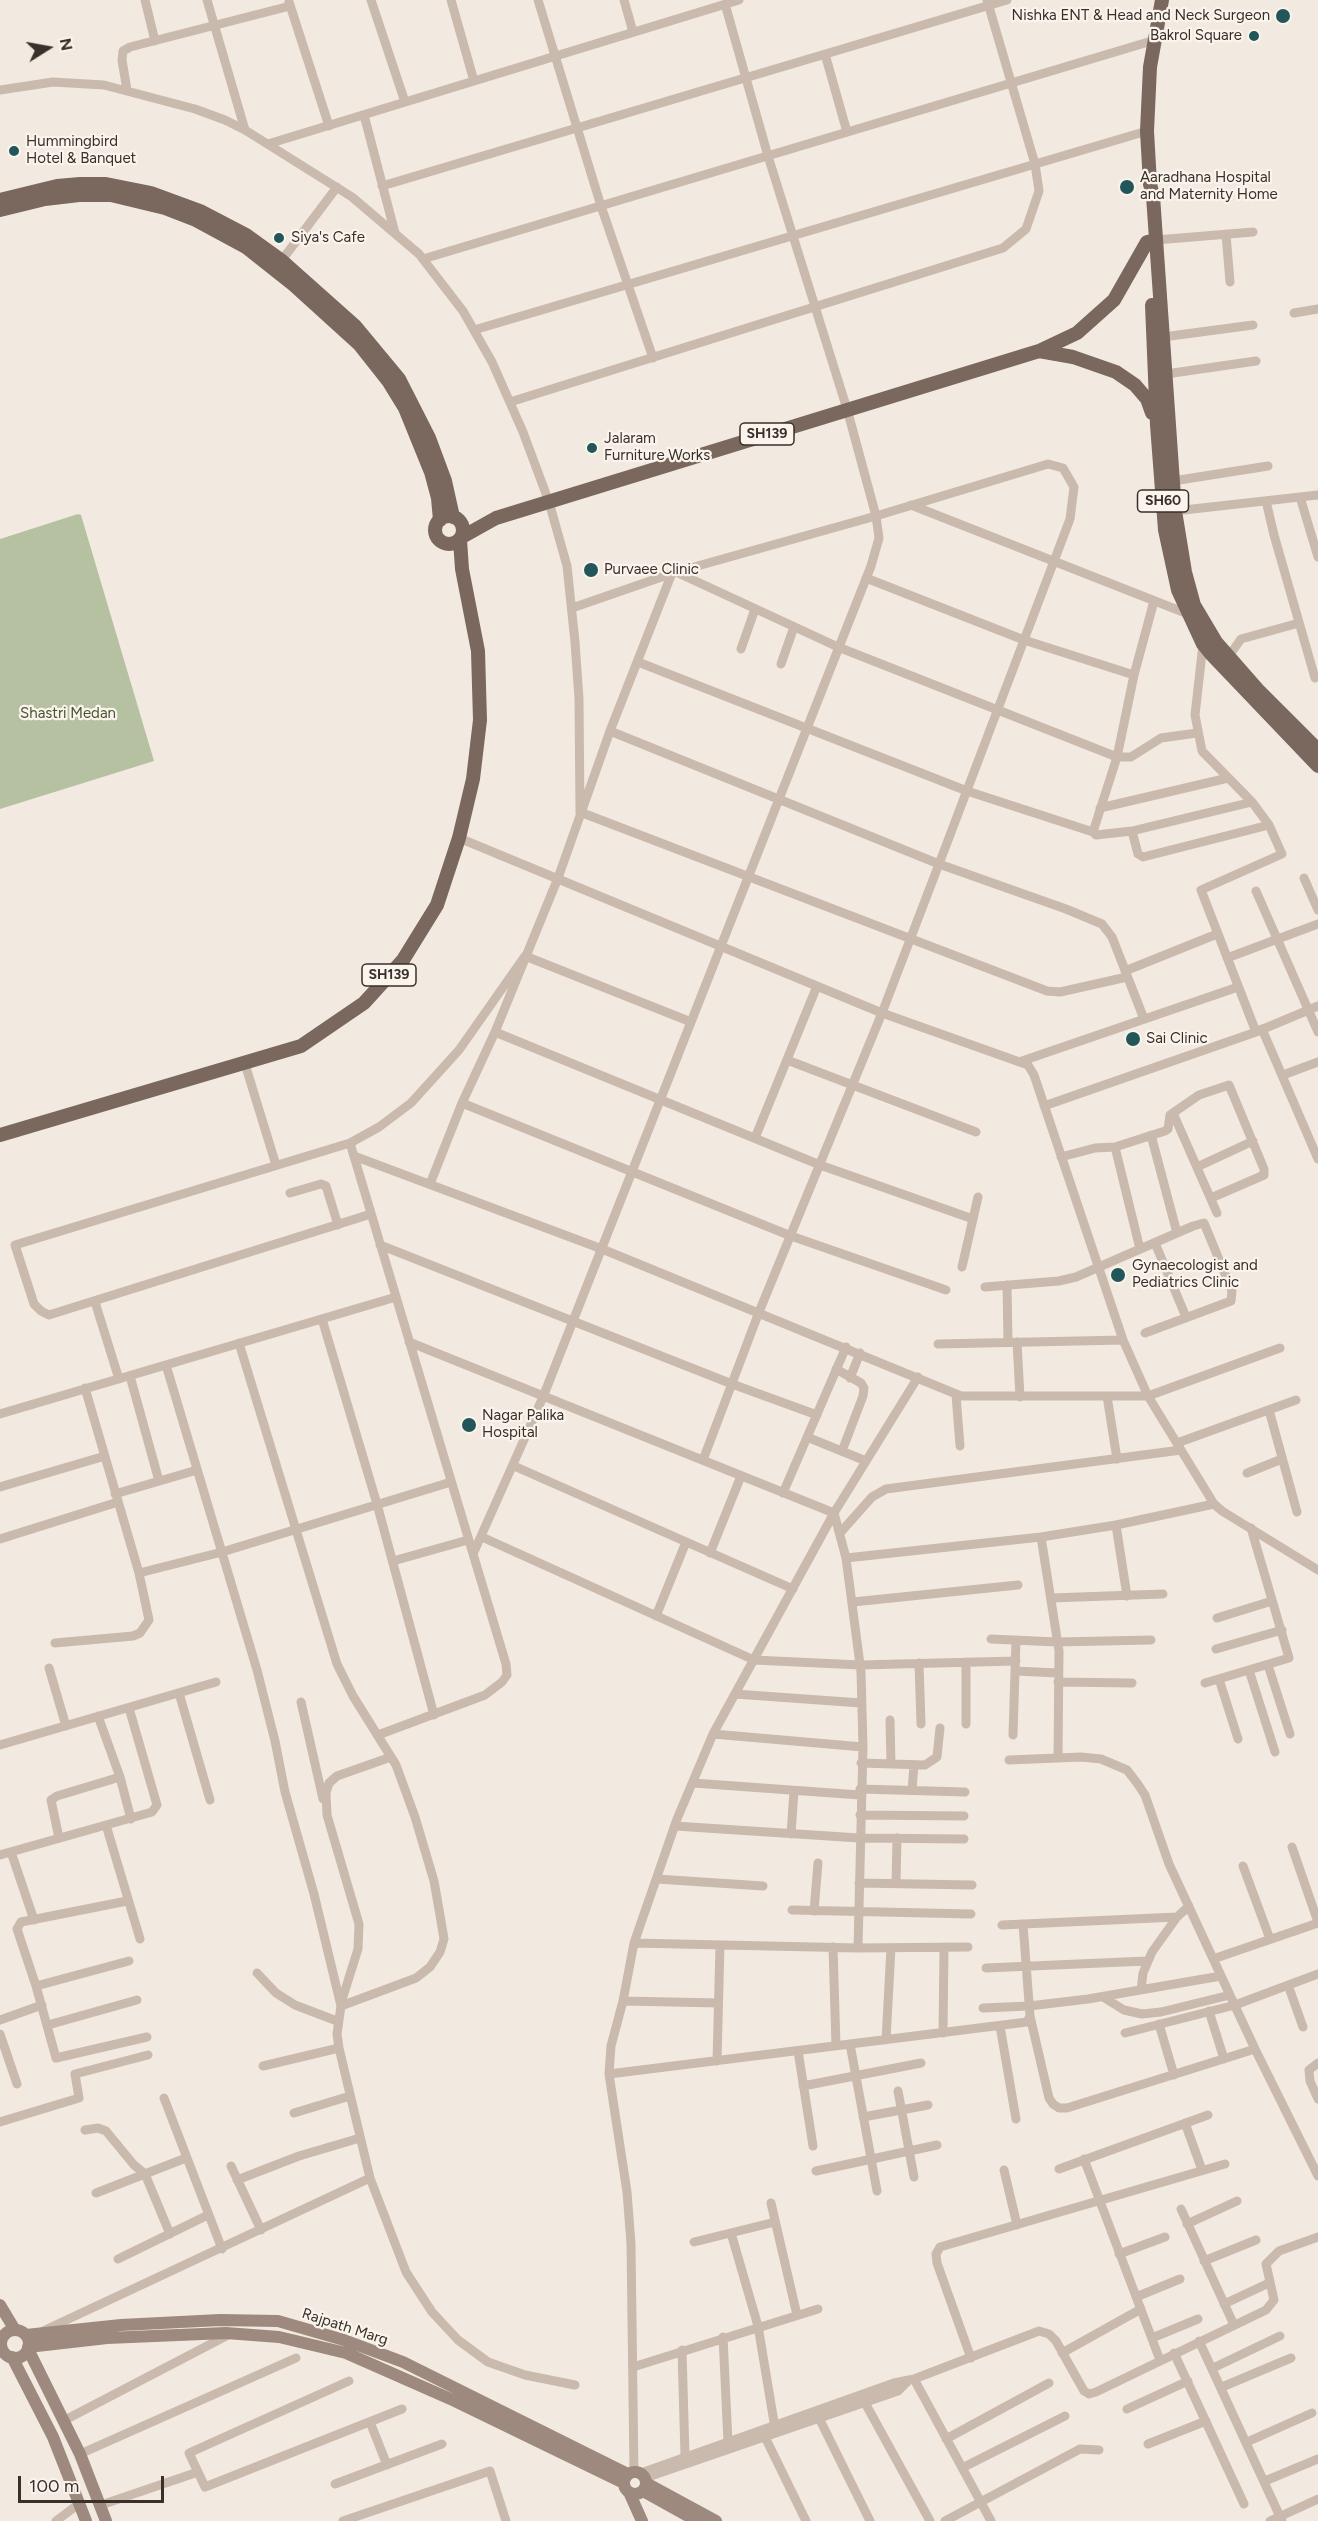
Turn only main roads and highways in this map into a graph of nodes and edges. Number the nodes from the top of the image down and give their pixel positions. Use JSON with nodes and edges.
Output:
{"nodes":[{"id":1,"x":1162,"y":0,"type":"edge"},
{"id":2,"x":0,"y":200,"type":"edge"},
{"id":3,"x":0,"y":210,"type":"edge"},
{"id":4,"x":1152,"y":241,"type":"junction"},
{"id":5,"x":278,"y":265,"type":"junction"},
{"id":6,"x":1039,"y":351,"type":"junction"},
{"id":7,"x":1163,"y":425,"type":"junction"},
{"id":8,"x":1170,"y":511,"type":"junction"},
{"id":9,"x":496,"y":518,"type":"junction"},
{"id":10,"x":451,"y":519,"type":"junction"},
{"id":11,"x":461,"y":538,"type":"junction"},
{"id":12,"x":445,"y":544,"type":"junction"},
{"id":13,"x":462,"y":569,"type":"junction"},
{"id":14,"x":1318,"y":750,"type":"edge"},
{"id":15,"x":1318,"y":766,"type":"edge"},
{"id":16,"x":0,"y":1135,"type":"edge"},
{"id":17,"x":0,"y":2305,"type":"edge"},
{"id":18,"x":1,"y":2337,"type":"edge"},
{"id":19,"x":26,"y":2339,"type":"junction"},
{"id":20,"x":5,"y":2355,"type":"edge"},
{"id":21,"x":637,"y":2482,"type":"junction"},
{"id":22,"x":86,"y":2521,"type":"edge"},
{"id":23,"x":106,"y":2521,"type":"edge"},
{"id":24,"x":642,"y":2521,"type":"edge"},
{"id":25,"x":651,"y":2521,"type":"edge"},
{"id":26,"x":697,"y":2521,"type":"edge"},
{"id":27,"x":716,"y":2521,"type":"edge"}],
"edges":[{"from":1,"to":4,"type":"main road","number":"SH60"},
{"from":2,"to":5,"type":"main road"},
{"from":3,"to":5,"type":"main road"},
{"from":4,"to":6,"type":"main road","number":"SH139"},
{"from":4,"to":7,"type":"main road","number":"SH60"},
{"from":4,"to":7,"type":"main road","number":"SH60"},
{"from":5,"to":10,"type":"main road"},
{"from":6,"to":7,"type":"main road"},
{"from":6,"to":9,"type":"main road","number":"SH139"},
{"from":7,"to":8,"type":"main road","number":"SH60"},
{"from":7,"to":8,"type":"main road","number":"SH60"},
{"from":8,"to":14,"type":"main road","number":"SH60"},
{"from":8,"to":15,"type":"main road","number":"SH60"},
{"from":9,"to":10,"type":"main road","number":"SH139"},
{"from":9,"to":11,"type":"main road","number":"SH139"},
{"from":10,"to":11,"type":"main road"},
{"from":10,"to":12,"type":"main road"},
{"from":11,"to":12,"type":"main road"},
{"from":11,"to":13,"type":"main road","number":"SH139"},
{"from":12,"to":13,"type":"main road","number":"SH139"},
{"from":13,"to":16,"type":"main road","number":"SH139"},
{"from":17,"to":19,"type":"main road"},
{"from":18,"to":19,"type":"main road"},
{"from":18,"to":20,"type":"main road"},
{"from":19,"to":20,"type":"main road"},
{"from":19,"to":21,"type":"main road","name":"Rajpath Marg"},
{"from":19,"to":21,"type":"main road","name":"Rajpath Marg"},
{"from":19,"to":23,"type":"main road"},
{"from":20,"to":22,"type":"main road"},
{"from":21,"to":24,"type":"main road"},
{"from":21,"to":25,"type":"main road"},
{"from":21,"to":26,"type":"main road","name":"Rajpath Marg"},
{"from":21,"to":27,"type":"main road","name":"Rajpath Marg"}]}
